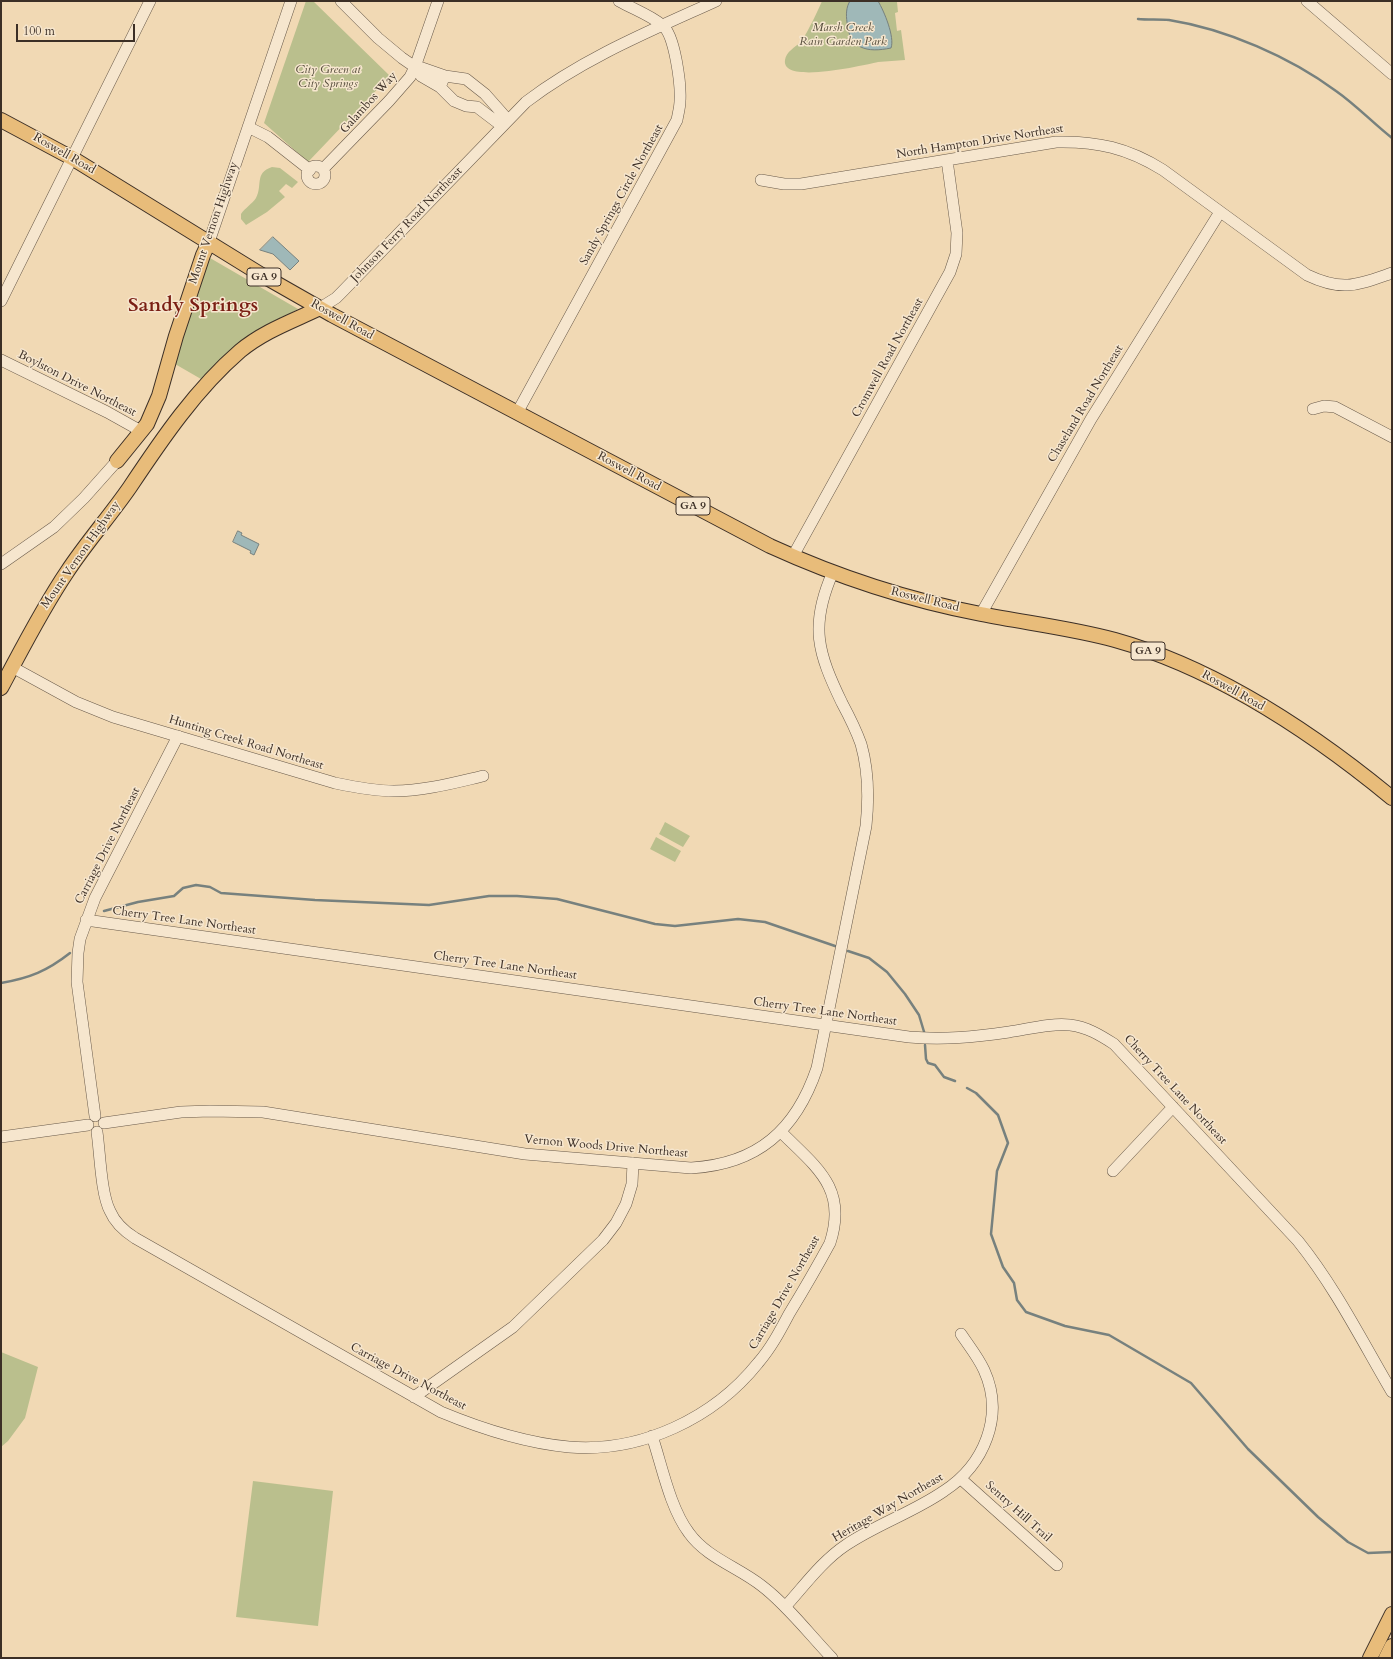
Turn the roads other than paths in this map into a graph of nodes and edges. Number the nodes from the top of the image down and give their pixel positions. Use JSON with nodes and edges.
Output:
{"nodes":[{"id":1,"x":150,"y":1,"type":"edge"},
{"id":2,"x":291,"y":1,"type":"edge"},
{"id":3,"x":342,"y":1,"type":"edge"},
{"id":4,"x":438,"y":1,"type":"edge"},
{"id":5,"x":619,"y":1,"type":"edge"},
{"id":6,"x":716,"y":1,"type":"edge"},
{"id":7,"x":1306,"y":1,"type":"edge"},
{"id":8,"x":664,"y":25,"type":"junction"},
{"id":9,"x":415,"y":67,"type":"junction"},
{"id":10,"x":1392,"y":74,"type":"edge"},
{"id":11,"x":445,"y":76,"type":"junction"},
{"id":12,"x":440,"y":87,"type":"junction"},
{"id":13,"x":485,"y":94,"type":"junction"},
{"id":14,"x":477,"y":107,"type":"junction"},
{"id":15,"x":1,"y":120,"type":"edge"},
{"id":16,"x":505,"y":123,"type":"junction"},
{"id":17,"x":248,"y":127,"type":"junction"},
{"id":18,"x":72,"y":158,"type":"junction"},
{"id":19,"x":947,"y":160,"type":"junction"},
{"id":20,"x":323,"y":169,"type":"junction"},
{"id":21,"x":310,"y":170,"type":"junction"},
{"id":22,"x":761,"y":180,"type":"dead end"},
{"id":23,"x":1220,"y":212,"type":"junction"},
{"id":24,"x":209,"y":242,"type":"junction"},
{"id":25,"x":1392,"y":273,"type":"edge"},
{"id":26,"x":1,"y":300,"type":"edge"},
{"id":27,"x":320,"y":308,"type":"junction"},
{"id":28,"x":1,"y":360,"type":"edge"},
{"id":29,"x":1313,"y":409,"type":"dead end"},
{"id":30,"x":517,"y":413,"type":"junction"},
{"id":31,"x":141,"y":431,"type":"junction"},
{"id":32,"x":1392,"y":437,"type":"edge"},
{"id":33,"x":117,"y":461,"type":"joint"},
{"id":34,"x":130,"y":487,"type":"joint"},
{"id":35,"x":792,"y":556,"type":"junction"},
{"id":36,"x":1,"y":564,"type":"edge"},
{"id":37,"x":833,"y":572,"type":"junction"},
{"id":38,"x":981,"y":614,"type":"junction"},
{"id":39,"x":12,"y":668,"type":"junction"},
{"id":40,"x":1,"y":688,"type":"edge"},
{"id":41,"x":178,"y":736,"type":"junction"},
{"id":42,"x":483,"y":776,"type":"dead end"},
{"id":43,"x":1392,"y":798,"type":"edge"},
{"id":44,"x":86,"y":920,"type":"junction"},
{"id":45,"x":827,"y":1026,"type":"junction"},
{"id":46,"x":1174,"y":1107,"type":"junction"},
{"id":47,"x":96,"y":1124,"type":"junction"},
{"id":48,"x":781,"y":1132,"type":"junction"},
{"id":49,"x":1,"y":1137,"type":"edge"},
{"id":50,"x":633,"y":1163,"type":"junction"},
{"id":51,"x":1113,"y":1171,"type":"dead end"},
{"id":52,"x":961,"y":1334,"type":"dead end"},
{"id":53,"x":1392,"y":1392,"type":"edge"},
{"id":54,"x":414,"y":1397,"type":"junction"},
{"id":55,"x":652,"y":1436,"type":"junction"},
{"id":56,"x":961,"y":1479,"type":"junction"},
{"id":57,"x":1057,"y":1565,"type":"dead end"},
{"id":58,"x":785,"y":1607,"type":"junction"},
{"id":59,"x":1392,"y":1614,"type":"edge"},
{"id":60,"x":1392,"y":1646,"type":"edge"},
{"id":61,"x":832,"y":1658,"type":"edge"},
{"id":62,"x":1370,"y":1658,"type":"edge"},
{"id":63,"x":1386,"y":1658,"type":"edge"}],
"edges":[{"from":1,"to":18,"type":"street"},
{"from":2,"to":17,"type":"street","name":"Mount Vernon Highway"},
{"from":3,"to":9,"type":"street"},
{"from":4,"to":9,"type":"street","name":"Galambos Way"},
{"from":5,"to":8,"type":"street"},
{"from":6,"to":8,"type":"street","name":"Johnson Ferry Road Northeast"},
{"from":7,"to":10,"type":"street"},
{"from":8,"to":16,"type":"street","name":"Johnson Ferry Road Northeast"},
{"from":8,"to":30,"type":"street","name":"Sandy Springs Circle Northeast"},
{"from":9,"to":11,"type":"street"},
{"from":9,"to":12,"type":"street"},
{"from":9,"to":20,"type":"street","name":"Galambos Way"},
{"from":11,"to":12,"type":"street"},
{"from":11,"to":13,"type":"street"},
{"from":12,"to":14,"type":"street"},
{"from":13,"to":14,"type":"street"},
{"from":13,"to":16,"type":"street"},
{"from":14,"to":16,"type":"street"},
{"from":15,"to":18,"type":"main road","name":"Roswell Road","number":"GA 9"},
{"from":16,"to":27,"type":"street","name":"Johnson Ferry Road Northeast"},
{"from":17,"to":21,"type":"street","name":"Galambos Way"},
{"from":17,"to":24,"type":"street","name":"Mount Vernon Highway"},
{"from":18,"to":24,"type":"main road","name":"Roswell Road","number":"GA 9"},
{"from":18,"to":26,"type":"street"},
{"from":19,"to":22,"type":"street","name":"North Hampton Drive Northeast"},
{"from":19,"to":23,"type":"street","name":"North Hampton Drive Northeast"},
{"from":19,"to":35,"type":"street","name":"Cromwell Road Northeast"},
{"from":20,"to":21,"type":"street"},
{"from":20,"to":21,"type":"street","name":"Galambos Way"},
{"from":23,"to":25,"type":"street","name":"North Hampton Drive Northeast"},
{"from":23,"to":38,"type":"street","name":"Chaseland Road Northeast"},
{"from":24,"to":27,"type":"main road","name":"Roswell Road","number":"GA 9"},
{"from":24,"to":31,"type":"main road","name":"Mount Vernon Highway"},
{"from":27,"to":30,"type":"main road","name":"Roswell Road","number":"GA 9"},
{"from":27,"to":34,"type":"main road","name":"Johnson Ferry Road Northeast"},
{"from":28,"to":31,"type":"street","name":"Boylston Drive Northeast"},
{"from":29,"to":32,"type":"street"},
{"from":30,"to":35,"type":"main road","name":"Roswell Road","number":"GA 9"},
{"from":31,"to":33,"type":"main road","name":"Mount Vernon Highway"},
{"from":33,"to":36,"type":"street"},
{"from":34,"to":39,"type":"main road","name":"Mount Vernon Highway"},
{"from":35,"to":37,"type":"main road","name":"Roswell Road","number":"GA 9"},
{"from":37,"to":38,"type":"main road","name":"Roswell Road","number":"GA 9"},
{"from":37,"to":45,"type":"street","name":"Vernon Woods Drive Northeast"},
{"from":38,"to":43,"type":"main road","name":"Roswell Road","number":"GA 9"},
{"from":39,"to":40,"type":"main road","name":"Mount Vernon Highway"},
{"from":39,"to":41,"type":"street","name":"Hunting Creek Road Northeast"},
{"from":41,"to":42,"type":"street","name":"Hunting Creek Road Northeast"},
{"from":41,"to":44,"type":"street","name":"Carriage Drive Northeast"},
{"from":44,"to":45,"type":"street","name":"Cherry Tree Lane Northeast"},
{"from":44,"to":47,"type":"street","name":"Carriage Drive Northeast"},
{"from":45,"to":46,"type":"street","name":"Cherry Tree Lane Northeast"},
{"from":45,"to":48,"type":"street","name":"Vernon Woods Drive Northeast"},
{"from":46,"to":51,"type":"street"},
{"from":46,"to":53,"type":"street","name":"Cherry Tree Lane Northeast"},
{"from":47,"to":49,"type":"street","name":"Vernon Woods Drive Northeast"},
{"from":47,"to":50,"type":"street","name":"Vernon Woods Drive Northeast"},
{"from":47,"to":54,"type":"street","name":"Carriage Drive Northeast"},
{"from":48,"to":50,"type":"street","name":"Vernon Woods Drive Northeast"},
{"from":48,"to":55,"type":"street","name":"Carriage Drive Northeast"},
{"from":50,"to":54,"type":"street"},
{"from":52,"to":56,"type":"street","name":"Heritage Way Northeast"},
{"from":54,"to":55,"type":"street","name":"Carriage Drive Northeast"},
{"from":55,"to":58,"type":"street"},
{"from":56,"to":57,"type":"street","name":"Sentry Hill Trail"},
{"from":56,"to":58,"type":"street","name":"Heritage Way Northeast"},
{"from":58,"to":61,"type":"street"},
{"from":59,"to":62,"type":"main road"},
{"from":60,"to":63,"type":"main road"}]}
